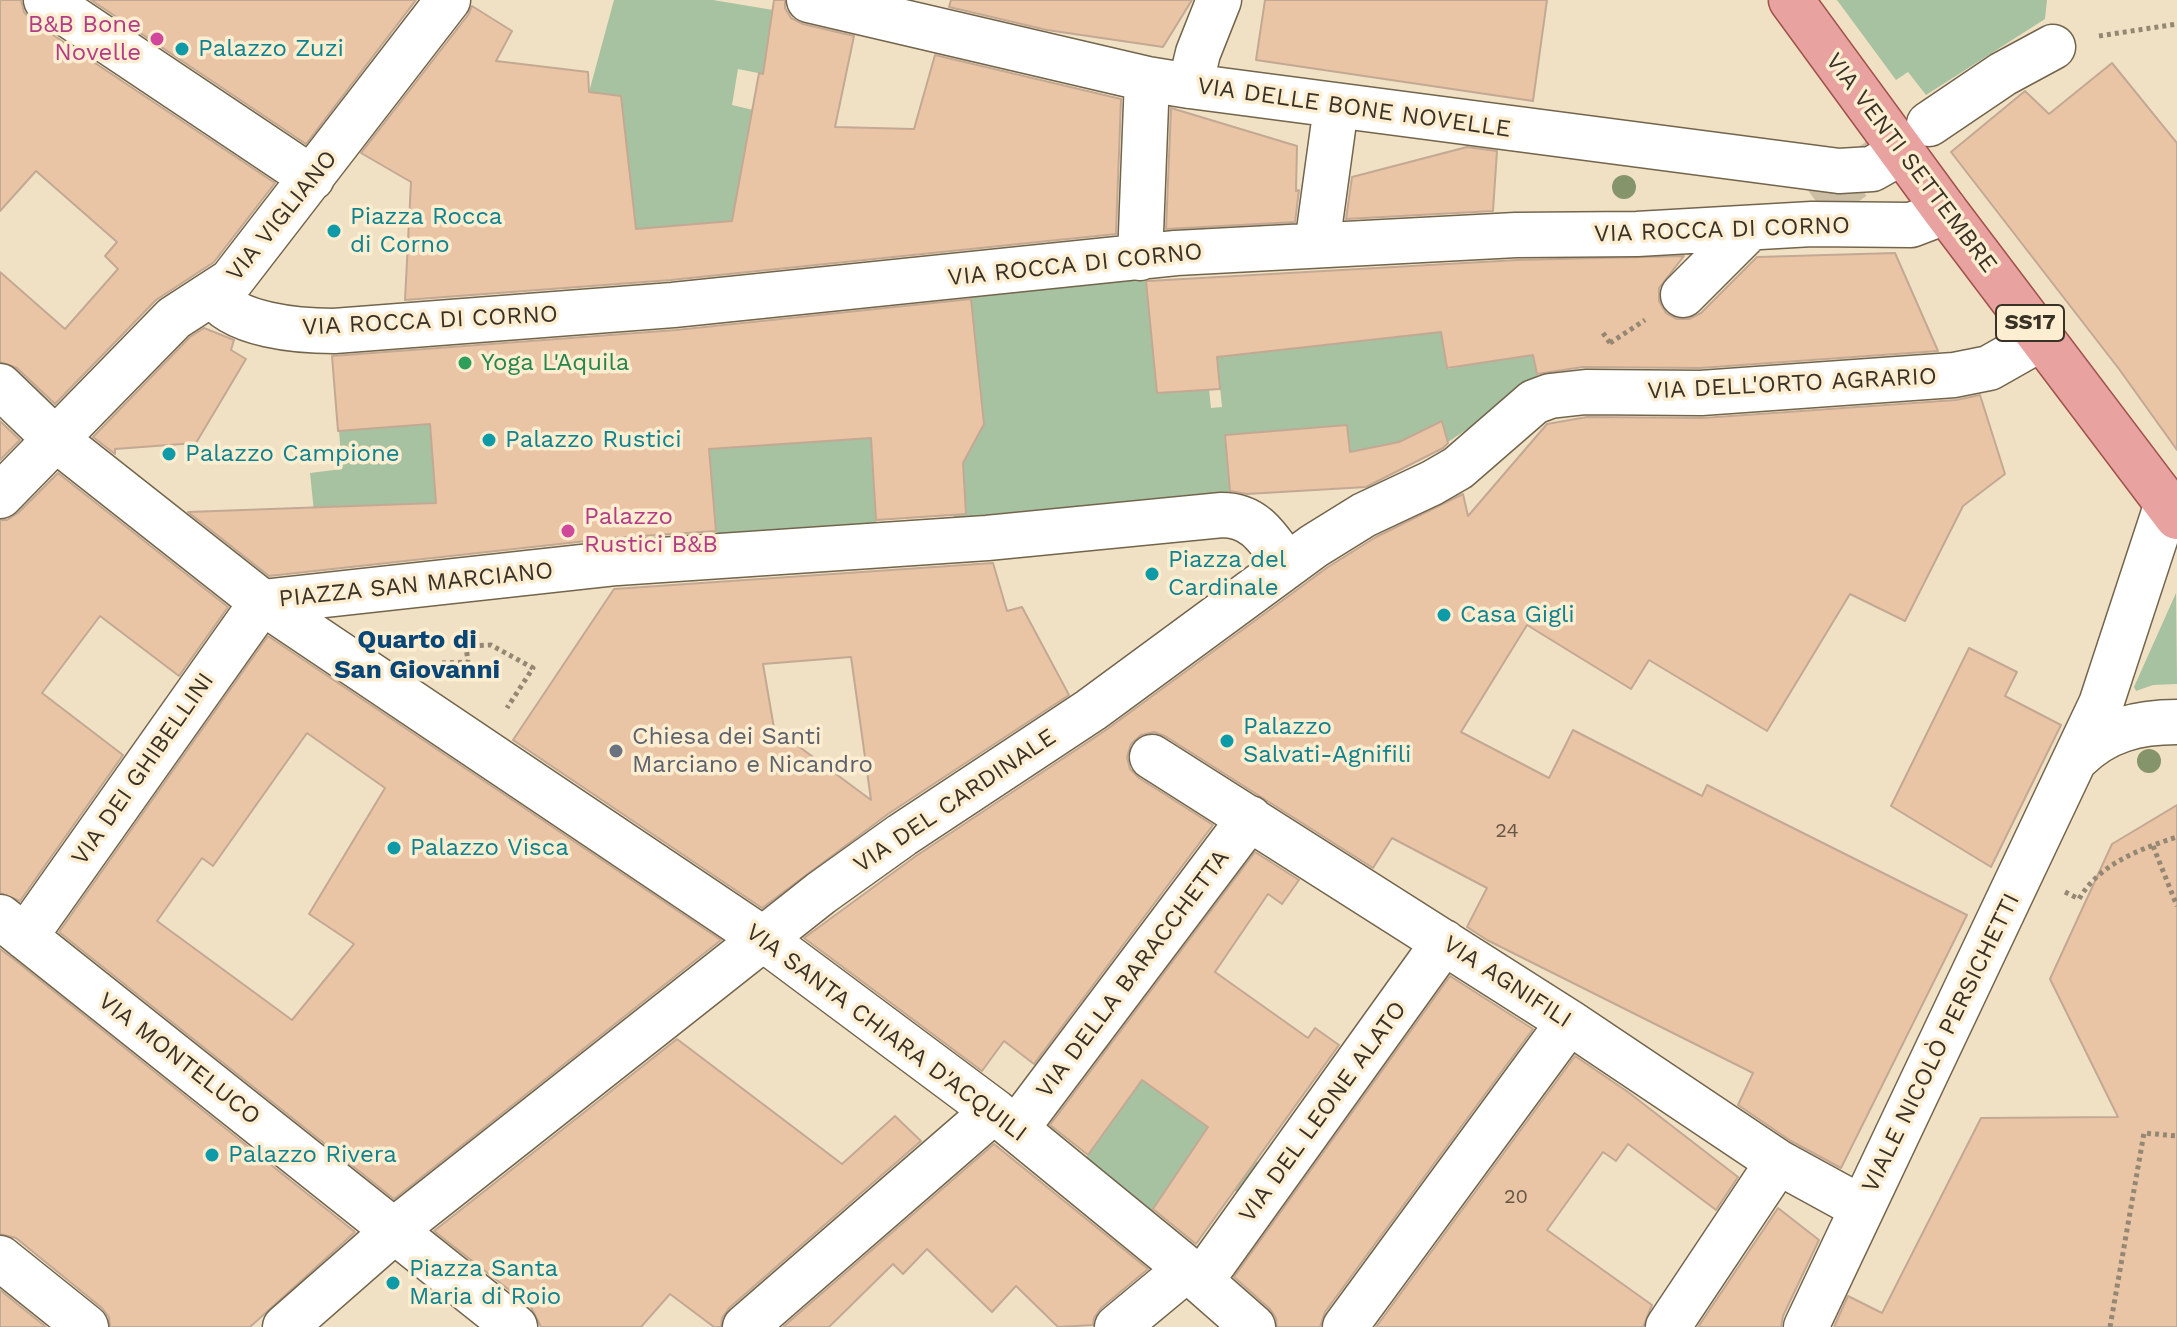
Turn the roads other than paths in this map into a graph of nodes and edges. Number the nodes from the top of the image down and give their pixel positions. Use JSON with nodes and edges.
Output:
{"nodes":[{"id":1,"x":46,"y":0,"type":"edge"},
{"id":2,"x":448,"y":0,"type":"edge"},
{"id":3,"x":809,"y":0,"type":"edge"},
{"id":4,"x":1219,"y":0,"type":"edge"},
{"id":5,"x":1791,"y":0,"type":"edge"},
{"id":6,"x":2053,"y":47,"type":"road end"},
{"id":7,"x":1147,"y":79,"type":"junction"},
{"id":8,"x":1190,"y":86,"type":"junction"},
{"id":9,"x":1336,"y":107,"type":"junction"},
{"id":10,"x":1905,"y":135,"type":"junction"},
{"id":11,"x":312,"y":178,"type":"junction"},
{"id":12,"x":1944,"y":209,"type":"junction"},
{"id":13,"x":1750,"y":228,"type":"junction"},
{"id":14,"x":1317,"y":245,"type":"junction"},
{"id":15,"x":1140,"y":258,"type":"junction"},
{"id":16,"x":213,"y":294,"type":"junction"},
{"id":17,"x":1683,"y":295,"type":"dead end"},
{"id":18,"x":2042,"y":338,"type":"junction"},
{"id":19,"x":0,"y":386,"type":"edge"},
{"id":20,"x":1534,"y":402,"type":"joint"},
{"id":21,"x":54,"y":438,"type":"junction"},
{"id":22,"x":0,"y":496,"type":"edge"},
{"id":23,"x":2172,"y":510,"type":"edge"},
{"id":24,"x":1287,"y":565,"type":"junction"},
{"id":25,"x":262,"y":602,"type":"junction"},
{"id":26,"x":2177,"y":722,"type":"edge"},
{"id":27,"x":490,"y":756,"type":"joint"},
{"id":28,"x":1152,"y":757,"type":"dead end"},
{"id":29,"x":2077,"y":758,"type":"junction"},
{"id":30,"x":1250,"y":818,"type":"junction"},
{"id":31,"x":12,"y":927,"type":"edge"},
{"id":32,"x":762,"y":938,"type":"junction"},
{"id":33,"x":1444,"y":942,"type":"junction"},
{"id":34,"x":1569,"y":1022,"type":"junction"},
{"id":35,"x":1005,"y":1120,"type":"junction"},
{"id":36,"x":1778,"y":1162,"type":"junction"},
{"id":37,"x":1862,"y":1208,"type":"junction"},
{"id":38,"x":395,"y":1230,"type":"junction"},
{"id":39,"x":0,"y":1258,"type":"edge"},
{"id":40,"x":1194,"y":1275,"type":"junction"},
{"id":41,"x":86,"y":1327,"type":"edge"},
{"id":42,"x":285,"y":1327,"type":"edge"},
{"id":43,"x":515,"y":1327,"type":"edge"},
{"id":44,"x":745,"y":1327,"type":"edge"},
{"id":45,"x":1117,"y":1327,"type":"edge"},
{"id":46,"x":1253,"y":1327,"type":"edge"},
{"id":47,"x":1345,"y":1327,"type":"edge"},
{"id":48,"x":1668,"y":1327,"type":"edge"},
{"id":49,"x":1806,"y":1327,"type":"edge"}],
"edges":[{"from":1,"to":11,"type":"street"},
{"from":2,"to":11,"type":"street","name":"VIA VIGLIANO"},
{"from":3,"to":7,"type":"street","name":"VIA DELLE BONE NOVELLE"},
{"from":4,"to":8,"type":"street"},
{"from":5,"to":10,"type":"main road","name":"VIA VENTI SETTEMBRE","number":"SS17"},
{"from":6,"to":10,"type":"street","name":"VIA DELLE BONE NOVELLE"},
{"from":7,"to":8,"type":"street","name":"VIA DELLE BONE NOVELLE"},
{"from":7,"to":15,"type":"street"},
{"from":8,"to":9,"type":"street","name":"VIA DELLE BONE NOVELLE"},
{"from":9,"to":10,"type":"street","name":"VIA DELLE BONE NOVELLE"},
{"from":9,"to":14,"type":"street"},
{"from":10,"to":12,"type":"main road","name":"VIA VENTI SETTEMBRE","number":"SS17"},
{"from":11,"to":16,"type":"street","name":"VIA VIGLIANO"},
{"from":12,"to":13,"type":"street","name":"VIA ROCCA DI CORNO"},
{"from":12,"to":18,"type":"main road","name":"VIA VENTI SETTEMBRE","number":"SS17"},
{"from":13,"to":14,"type":"street","name":"VIA ROCCA DI CORNO"},
{"from":13,"to":17,"type":"street"},
{"from":14,"to":15,"type":"street","name":"VIA ROCCA DI CORNO"},
{"from":15,"to":16,"type":"street","name":"VIA ROCCA DI CORNO"},
{"from":16,"to":21,"type":"street","name":"VIA VIGLIANO"},
{"from":18,"to":20,"type":"street","name":"VIA DELL'ORTO AGRARIO"},
{"from":18,"to":23,"type":"main road","name":"VIA VENTI SETTEMBRE","number":"SS17"},
{"from":19,"to":21,"type":"street"},
{"from":20,"to":24,"type":"street","name":"VIA DEL CARDINALE"},
{"from":21,"to":22,"type":"street","name":"VIA VIGLIANO"},
{"from":21,"to":25,"type":"street"},
{"from":23,"to":29,"type":"street","name":"VIALE NICOLÒ PERSICHETTI"},
{"from":24,"to":25,"type":"street","name":"PIAZZA SAN MARCIANO"},
{"from":24,"to":32,"type":"street","name":"VIA DEL CARDINALE"},
{"from":25,"to":27,"type":"street","name":"PIAZZA SAN MARCIANO"},
{"from":25,"to":31,"type":"street","name":"VIA DEI GHIBELLINI"},
{"from":26,"to":29,"type":"street","name":"VIALE NICOLÒ PERSICHETTI"},
{"from":27,"to":32,"type":"street","name":"VIA SANTA CHIARA D'ACQUILI"},
{"from":28,"to":30,"type":"street","name":"VIA AGNIFILI"},
{"from":29,"to":37,"type":"street","name":"VIALE NICOLÒ PERSICHETTI"},
{"from":30,"to":33,"type":"street","name":"VIA AGNIFILI"},
{"from":30,"to":35,"type":"street","name":"VIA DELLA BARACCHETTA"},
{"from":31,"to":38,"type":"street","name":"VIA MONTELUCO"},
{"from":32,"to":35,"type":"street","name":"VIA SANTA CHIARA D'ACQUILI"},
{"from":32,"to":38,"type":"street","name":"VIA DEL CARDINALE"},
{"from":33,"to":34,"type":"street","name":"VIA AGNIFILI"},
{"from":33,"to":40,"type":"street","name":"VIA DEL LEONE ALATO"},
{"from":34,"to":36,"type":"street","name":"VIA AGNIFILI"},
{"from":34,"to":47,"type":"street"},
{"from":35,"to":40,"type":"street","name":"VIA SANTA CHIARA D'ACQUILI"},
{"from":35,"to":44,"type":"street","name":"VIA DELLA BARACCHETTA"},
{"from":36,"to":37,"type":"street","name":"VIA AGNIFILI"},
{"from":36,"to":48,"type":"street"},
{"from":37,"to":49,"type":"street","name":"VIALE NICOLÒ PERSICHETTI"},
{"from":38,"to":42,"type":"street"},
{"from":38,"to":43,"type":"street"},
{"from":39,"to":41,"type":"street"},
{"from":40,"to":45,"type":"street","name":"VIA DEL LEONE ALATO"},
{"from":40,"to":46,"type":"street","name":"VIA SANTA CHIARA D'ACQUILI"}]}
